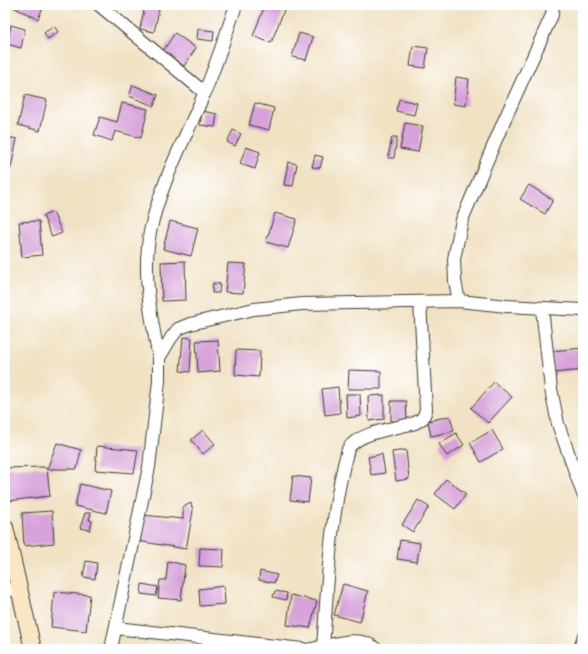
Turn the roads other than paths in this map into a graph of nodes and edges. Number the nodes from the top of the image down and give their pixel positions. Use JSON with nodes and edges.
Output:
{"nodes":[{"id":1,"x":99,"y":5,"type":"edge"},
{"id":2,"x":236,"y":5,"type":"edge"},
{"id":3,"x":554,"y":5,"type":"edge"},
{"id":4,"x":205,"y":93,"type":"junction"},
{"id":5,"x":459,"y":301,"type":"junction"},
{"id":6,"x":420,"y":302,"type":"junction"},
{"id":7,"x":542,"y":308,"type":"junction"},
{"id":8,"x":583,"y":310,"type":"edge"},
{"id":9,"x":159,"y":358,"type":"junction"},
{"id":10,"x":583,"y":494,"type":"edge"},
{"id":11,"x":5,"y":527,"type":"edge"},
{"id":12,"x":12,"y":590,"type":"edge"},
{"id":13,"x":116,"y":628,"type":"junction"},
{"id":14,"x":583,"y":638,"type":"edge"},
{"id":15,"x":317,"y":648,"type":"edge"},
{"id":16,"x":33,"y":649,"type":"edge"},
{"id":17,"x":111,"y":649,"type":"edge"},
{"id":18,"x":303,"y":649,"type":"edge"},
{"id":19,"x":376,"y":649,"type":"edge"},
{"id":20,"x":580,"y":649,"type":"edge"}],
"edges":[{"from":1,"to":4,"type":"street"},
{"from":2,"to":4,"type":"street"},
{"from":3,"to":5,"type":"street"},
{"from":4,"to":9,"type":"street"},
{"from":5,"to":6,"type":"street"},
{"from":5,"to":7,"type":"street"},
{"from":6,"to":9,"type":"street"},
{"from":6,"to":15,"type":"street"},
{"from":7,"to":8,"type":"street"},
{"from":7,"to":10,"type":"street"},
{"from":9,"to":13,"type":"street"},
{"from":11,"to":12,"type":"street"},
{"from":12,"to":16,"type":"street"},
{"from":13,"to":17,"type":"street"},
{"from":13,"to":18,"type":"street"},
{"from":14,"to":20,"type":"street"},
{"from":15,"to":19,"type":"street"}]}
